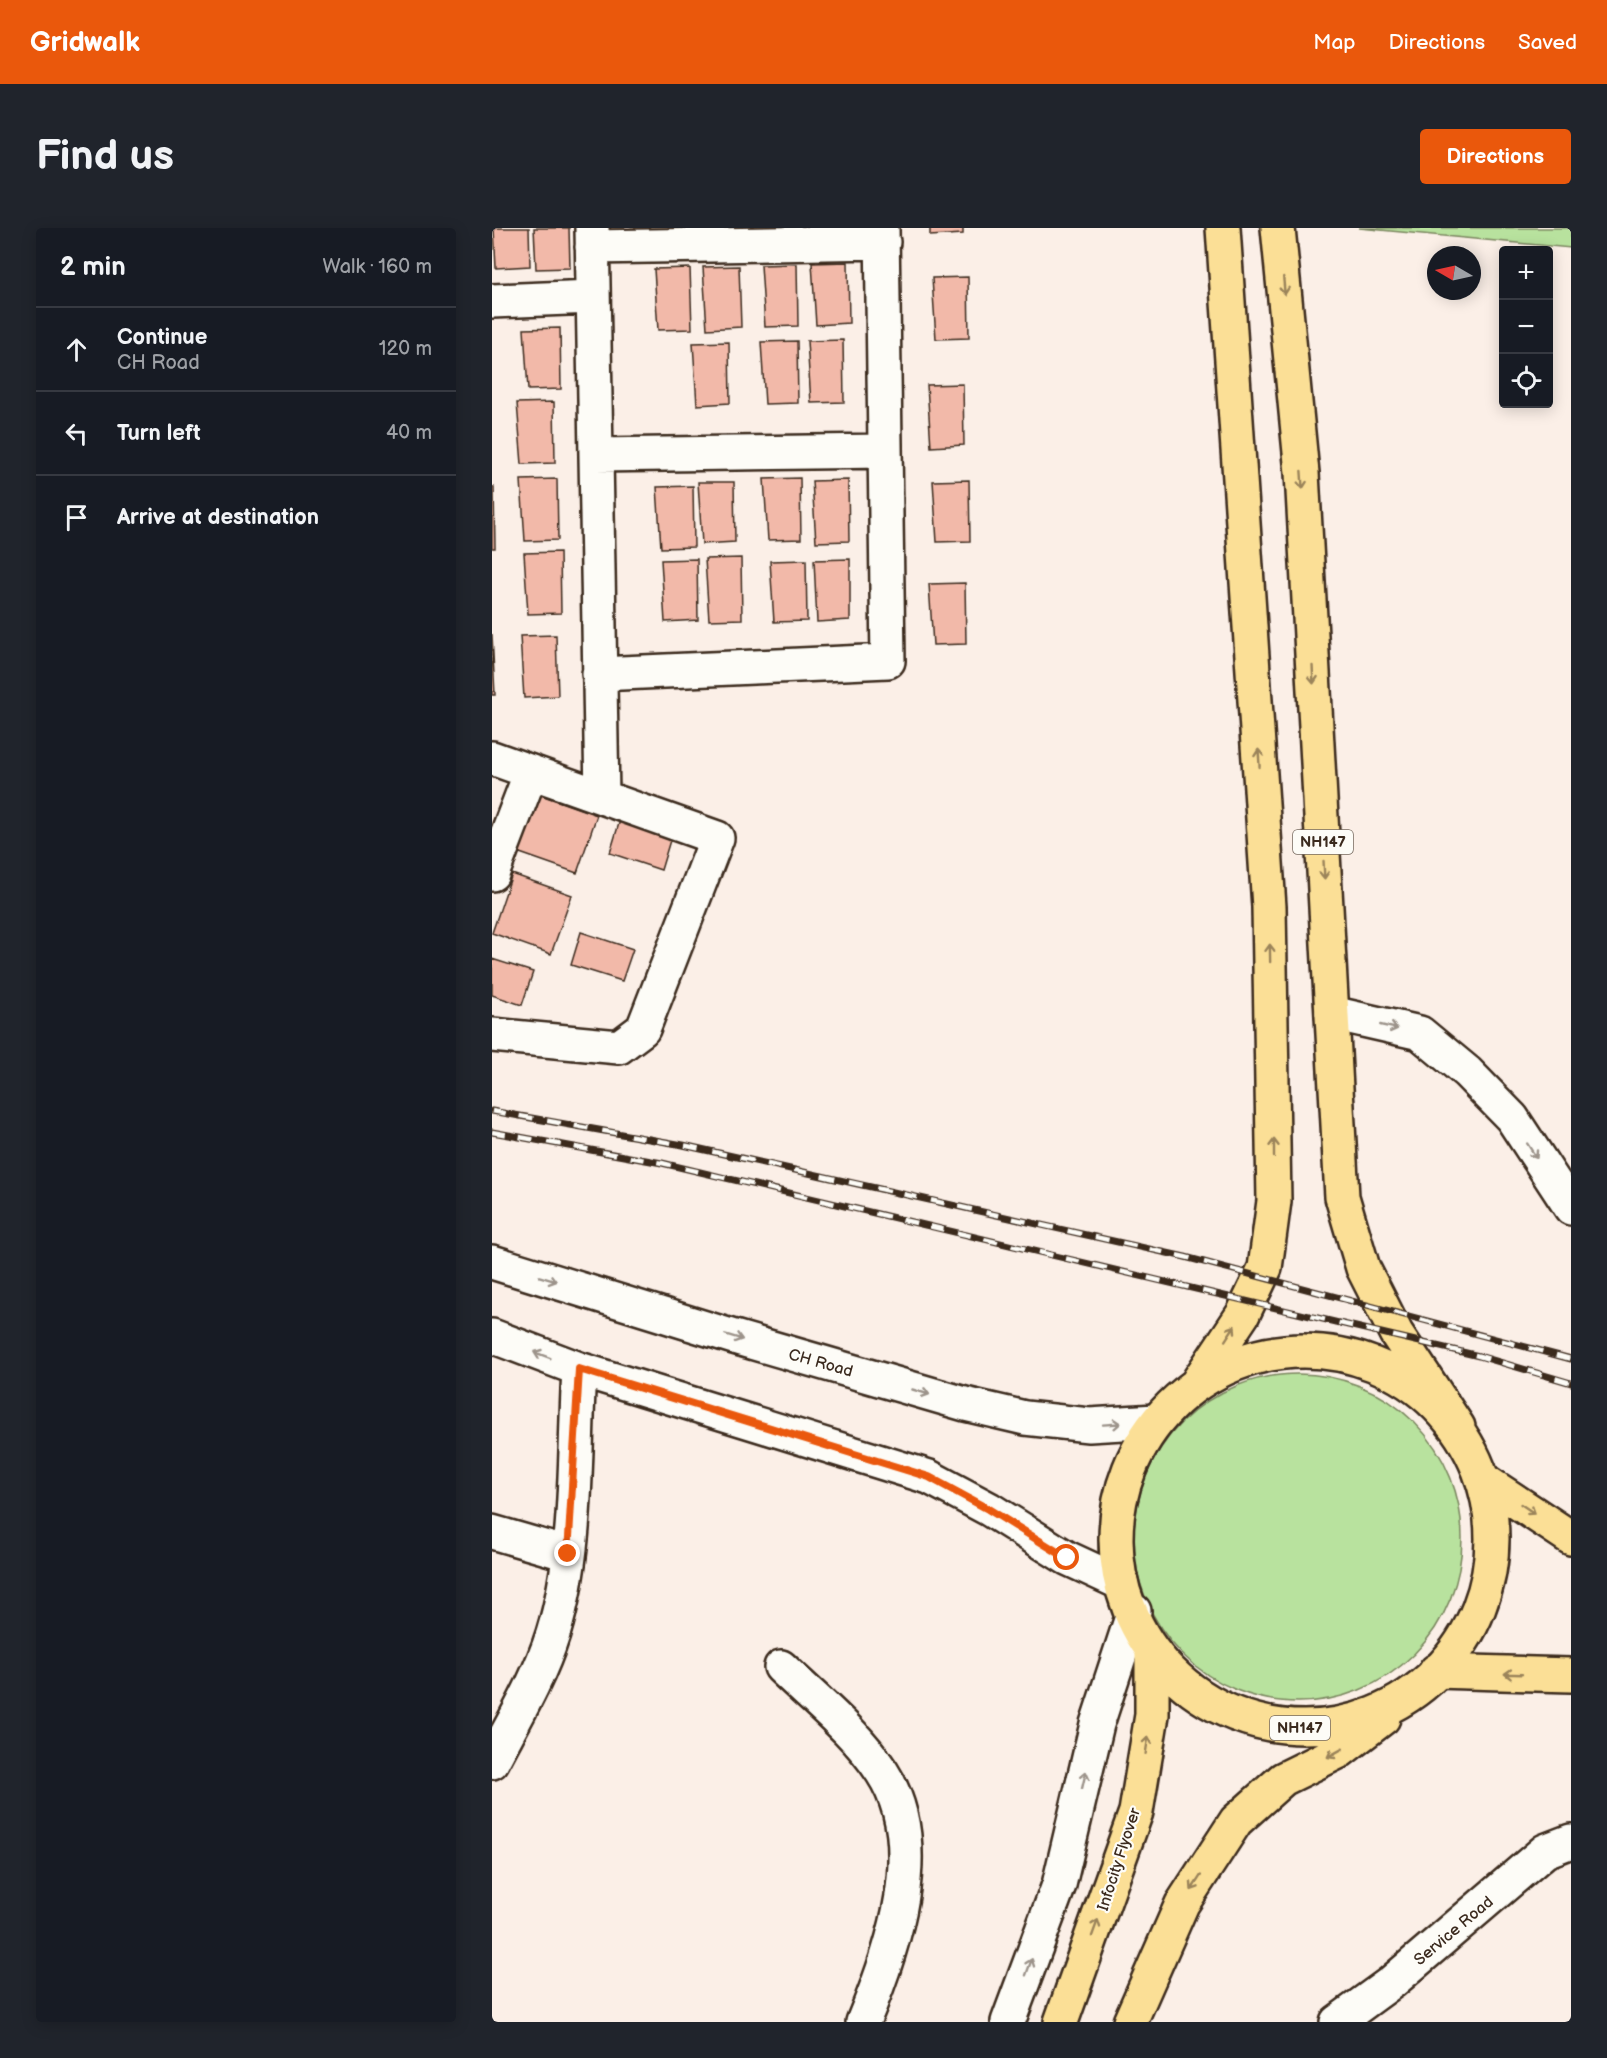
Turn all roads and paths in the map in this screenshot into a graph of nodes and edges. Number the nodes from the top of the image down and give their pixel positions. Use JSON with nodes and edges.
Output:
{"nodes":[{"id":1,"x":1222,"y":228,"type":"edge"},
{"id":2,"x":1278,"y":228,"type":"edge"},
{"id":3,"x":883,"y":235,"type":"edge"},
{"id":4,"x":592,"y":238,"type":"edge"},
{"id":5,"x":593,"y":297,"type":"junction"},
{"id":6,"x":492,"y":301,"type":"edge"},
{"id":7,"x":885,"y":452,"type":"junction"},
{"id":8,"x":596,"y":455,"type":"junction"},
{"id":9,"x":599,"y":674,"type":"junction"},
{"id":10,"x":492,"y":758,"type":"edge"},
{"id":11,"x":531,"y":772,"type":"junction"},
{"id":12,"x":602,"y":797,"type":"junction"},
{"id":13,"x":492,"y":874,"type":"edge"},
{"id":14,"x":1332,"y":1013,"type":"junction"},
{"id":15,"x":492,"y":1035,"type":"edge"},
{"id":16,"x":1571,"y":1208,"type":"edge"},
{"id":17,"x":492,"y":1262,"type":"edge"},
{"id":18,"x":492,"y":1336,"type":"edge"},
{"id":19,"x":579,"y":1369,"type":"junction"},
{"id":20,"x":1198,"y":1382,"type":"junction"},
{"id":21,"x":1156,"y":1421,"type":"junction"},
{"id":22,"x":1458,"y":1427,"type":"junction"},
{"id":23,"x":1485,"y":1481,"type":"junction"},
{"id":24,"x":492,"y":1532,"type":"edge"},
{"id":25,"x":1571,"y":1538,"type":"edge"},
{"id":26,"x":568,"y":1554,"type":"junction"},
{"id":27,"x":1127,"y":1597,"type":"junction"},
{"id":28,"x":1152,"y":1654,"type":"junction"},
{"id":29,"x":781,"y":1667,"type":"dead end"},
{"id":30,"x":1571,"y":1675,"type":"edge"},
{"id":31,"x":1426,"y":1682,"type":"junction"},
{"id":32,"x":492,"y":1762,"type":"edge"},
{"id":33,"x":1571,"y":1841,"type":"edge"},
{"id":34,"x":863,"y":2022,"type":"edge"},
{"id":35,"x":1008,"y":2022,"type":"edge"},
{"id":36,"x":1061,"y":2022,"type":"edge"},
{"id":37,"x":1130,"y":2022,"type":"edge"},
{"id":38,"x":1337,"y":2022,"type":"edge"}],
"edges":[{"from":20,"to":1,"type":"main road","number":"NH147","one_way":true},
{"from":2,"to":14,"type":"main road","number":"NH147","one_way":true},
{"from":3,"to":4,"type":"street"},
{"from":3,"to":7,"type":"street"},
{"from":4,"to":5,"type":"street"},
{"from":5,"to":6,"type":"street"},
{"from":5,"to":8,"type":"street"},
{"from":7,"to":8,"type":"street"},
{"from":7,"to":9,"type":"street"},
{"from":8,"to":9,"type":"street"},
{"from":9,"to":12,"type":"street"},
{"from":10,"to":11,"type":"street"},
{"from":11,"to":12,"type":"street"},
{"from":11,"to":13,"type":"street"},
{"from":12,"to":15,"type":"street"},
{"from":14,"to":16,"type":"street","one_way":true},
{"from":14,"to":22,"type":"main road","number":"NH147"},
{"from":17,"to":21,"type":"street","name":"CH Road","one_way":true},
{"from":19,"to":18,"type":"street","one_way":true},
{"from":19,"to":26,"type":"street"},
{"from":19,"to":27,"type":"street"},
{"from":20,"to":21,"type":"main road","number":"NH147"},
{"from":20,"to":22,"type":"main road","number":"NH147"},
{"from":21,"to":27,"type":"main road","number":"NH147"},
{"from":22,"to":23,"type":"main road","number":"NH147"},
{"from":23,"to":25,"type":"main road","one_way":true},
{"from":23,"to":31,"type":"main road","number":"NH147"},
{"from":24,"to":26,"type":"street"},
{"from":26,"to":32,"type":"street"},
{"from":27,"to":28,"type":"main road","number":"NH147"},
{"from":35,"to":27,"type":"street","one_way":true},
{"from":28,"to":31,"type":"main road","number":"NH147"},
{"from":36,"to":28,"type":"main road","name":"Infocity Flyover","number":"NH147","one_way":true},
{"from":29,"to":34,"type":"street"},
{"from":30,"to":31,"type":"main road","one_way":true},
{"from":31,"to":37,"type":"main road","number":"NH147","one_way":true},
{"from":33,"to":38,"type":"street","name":"Service Road"}]}
